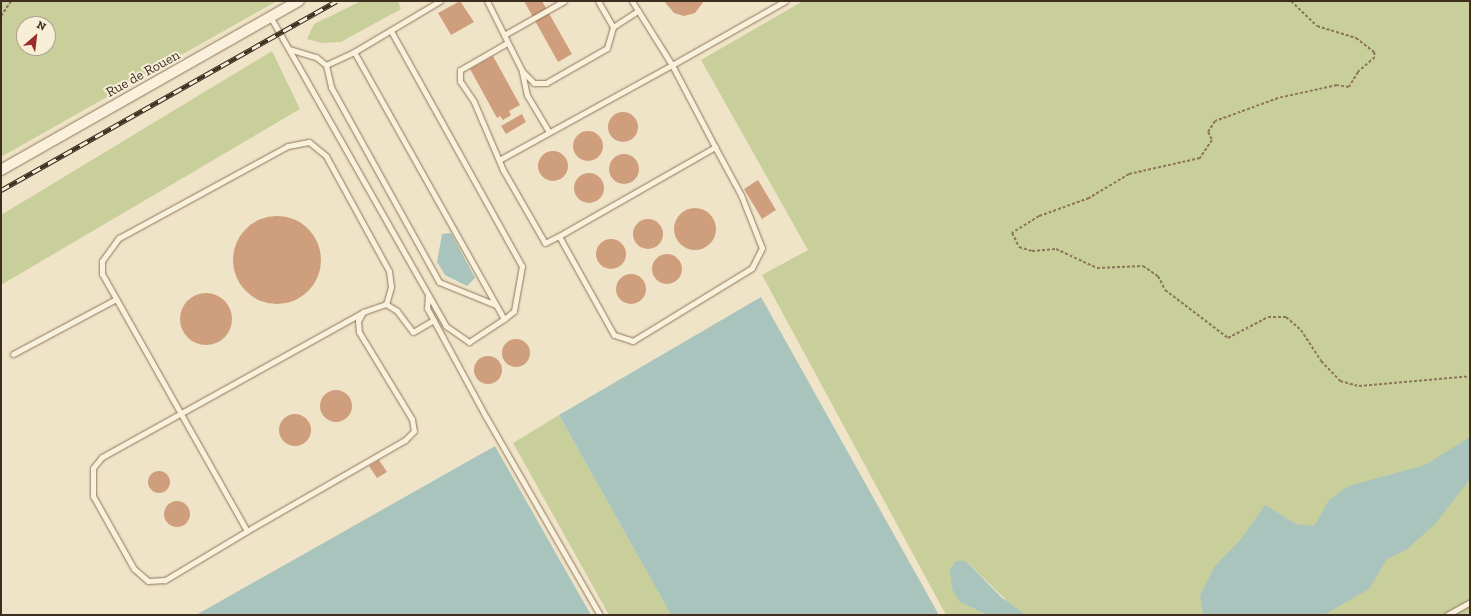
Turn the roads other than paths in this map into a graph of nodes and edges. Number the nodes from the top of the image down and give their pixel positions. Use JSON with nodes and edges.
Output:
{"nodes":[{"id":1,"x":299,"y":1,"type":"edge"},
{"id":2,"x":440,"y":1,"type":"edge"},
{"id":3,"x":487,"y":1,"type":"edge"},
{"id":4,"x":564,"y":1,"type":"edge"},
{"id":5,"x":598,"y":1,"type":"edge"},
{"id":6,"x":632,"y":1,"type":"edge"},
{"id":7,"x":785,"y":1,"type":"edge"},
{"id":8,"x":638,"y":11,"type":"junction"},
{"id":9,"x":271,"y":18,"type":"junction"},
{"id":10,"x":613,"y":27,"type":"junction"},
{"id":11,"x":391,"y":31,"type":"junction"},
{"id":12,"x":504,"y":35,"type":"junction"},
{"id":13,"x":507,"y":43,"type":"junction"},
{"id":14,"x":289,"y":49,"type":"junction"},
{"id":15,"x":354,"y":52,"type":"junction"},
{"id":16,"x":326,"y":65,"type":"junction"},
{"id":17,"x":672,"y":65,"type":"junction"},
{"id":18,"x":522,"y":72,"type":"junction"},
{"id":19,"x":549,"y":132,"type":"junction"},
{"id":20,"x":716,"y":147,"type":"junction"},
{"id":21,"x":498,"y":160,"type":"junction"},
{"id":22,"x":1,"y":170,"type":"edge"},
{"id":23,"x":559,"y":236,"type":"junction"},
{"id":24,"x":428,"y":294,"type":"junction"},
{"id":25,"x":116,"y":299,"type":"junction"},
{"id":26,"x":386,"y":304,"type":"junction"},
{"id":27,"x":496,"y":305,"type":"junction"},
{"id":28,"x":363,"y":312,"type":"junction"},
{"id":29,"x":504,"y":319,"type":"junction"},
{"id":30,"x":434,"y":320,"type":"junction"},
{"id":31,"x":13,"y":354,"type":"dead end"},
{"id":32,"x":182,"y":415,"type":"junction"},
{"id":33,"x":247,"y":531,"type":"junction"},
{"id":34,"x":1470,"y":602,"type":"edge"},
{"id":35,"x":600,"y":615,"type":"edge"},
{"id":36,"x":1447,"y":615,"type":"edge"}],
"edges":[{"from":1,"to":9,"type":"street","name":"Rue de Rouen"},
{"from":2,"to":11,"type":"lane"},
{"from":3,"to":12,"type":"lane"},
{"from":4,"to":12,"type":"lane"},
{"from":5,"to":10,"type":"lane"},
{"from":6,"to":8,"type":"lane"},
{"from":7,"to":17,"type":"lane"},
{"from":8,"to":10,"type":"lane"},
{"from":8,"to":17,"type":"lane"},
{"from":9,"to":14,"type":"lane"},
{"from":9,"to":22,"type":"street","name":"Rue de Rouen"},
{"from":10,"to":18,"type":"lane"},
{"from":11,"to":15,"type":"lane"},
{"from":11,"to":29,"type":"lane"},
{"from":12,"to":13,"type":"lane"},
{"from":13,"to":18,"type":"lane"},
{"from":13,"to":21,"type":"lane"},
{"from":14,"to":16,"type":"lane"},
{"from":14,"to":24,"type":"lane"},
{"from":15,"to":16,"type":"lane"},
{"from":15,"to":27,"type":"lane"},
{"from":16,"to":27,"type":"lane"},
{"from":17,"to":19,"type":"lane"},
{"from":17,"to":20,"type":"lane"},
{"from":18,"to":19,"type":"lane"},
{"from":19,"to":21,"type":"lane"},
{"from":20,"to":23,"type":"lane"},
{"from":20,"to":23,"type":"lane"},
{"from":21,"to":23,"type":"lane"},
{"from":24,"to":29,"type":"lane"},
{"from":24,"to":30,"type":"lane"},
{"from":25,"to":26,"type":"lane"},
{"from":25,"to":31,"type":"lane"},
{"from":25,"to":32,"type":"lane"},
{"from":26,"to":28,"type":"lane"},
{"from":26,"to":30,"type":"lane"},
{"from":27,"to":29,"type":"lane"},
{"from":28,"to":32,"type":"lane"},
{"from":28,"to":33,"type":"lane"},
{"from":30,"to":35,"type":"lane"},
{"from":32,"to":33,"type":"lane"},
{"from":32,"to":33,"type":"lane"},
{"from":34,"to":36,"type":"lane"}]}
